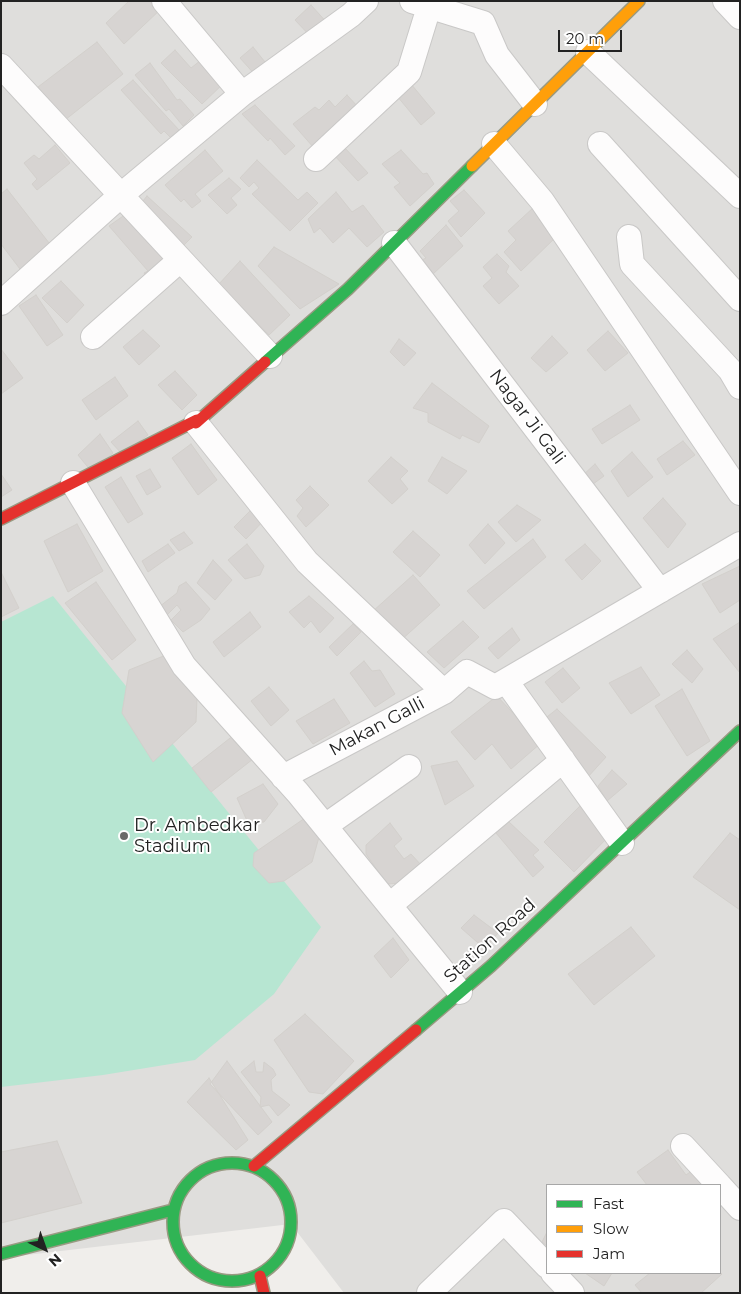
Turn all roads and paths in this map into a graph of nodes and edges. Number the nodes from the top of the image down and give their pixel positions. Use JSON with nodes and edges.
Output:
{"nodes":[{"id":1,"x":164,"y":1,"type":"edge"},
{"id":2,"x":366,"y":1,"type":"edge"},
{"id":3,"x":725,"y":1,"type":"edge"},
{"id":4,"x":634,"y":3,"type":"edge"},
{"id":5,"x":420,"y":4,"type":"edge"},
{"id":6,"x":740,"y":17,"type":"edge"},
{"id":7,"x":588,"y":52,"type":"junction"},
{"id":8,"x":1,"y":66,"type":"edge"},
{"id":9,"x":242,"y":94,"type":"junction"},
{"id":10,"x":535,"y":104,"type":"junction"},
{"id":11,"x":494,"y":144,"type":"junction"},
{"id":12,"x":600,"y":144,"type":"dead end"},
{"id":13,"x":316,"y":159,"type":"dead end"},
{"id":14,"x":120,"y":196,"type":"junction"},
{"id":15,"x":740,"y":196,"type":"edge"},
{"id":16,"x":629,"y":238,"type":"dead end"},
{"id":17,"x":394,"y":243,"type":"junction"},
{"id":18,"x":180,"y":260,"type":"junction"},
{"id":19,"x":740,"y":299,"type":"edge"},
{"id":20,"x":1,"y":303,"type":"edge"},
{"id":21,"x":93,"y":337,"type":"dead end"},
{"id":22,"x":270,"y":356,"type":"junction"},
{"id":23,"x":740,"y":387,"type":"edge"},
{"id":24,"x":196,"y":423,"type":"junction"},
{"id":25,"x":73,"y":483,"type":"junction"},
{"id":26,"x":740,"y":493,"type":"edge"},
{"id":27,"x":1,"y":519,"type":"edge"},
{"id":28,"x":740,"y":544,"type":"edge"},
{"id":29,"x":660,"y":591,"type":"junction"},
{"id":30,"x":506,"y":680,"type":"junction"},
{"id":31,"x":444,"y":692,"type":"junction"},
{"id":32,"x":740,"y":731,"type":"edge"},
{"id":33,"x":564,"y":760,"type":"junction"},
{"id":34,"x":409,"y":767,"type":"dead end"},
{"id":35,"x":283,"y":777,"type":"junction"},
{"id":36,"x":325,"y":826,"type":"junction"},
{"id":37,"x":622,"y":843,"type":"junction"},
{"id":38,"x":390,"y":905,"type":"junction"},
{"id":39,"x":460,"y":992,"type":"junction"},
{"id":40,"x":683,"y":1146,"type":"dead end"},
{"id":41,"x":254,"y":1166,"type":"junction"},
{"id":42,"x":717,"y":1184,"type":"edge"},
{"id":43,"x":721,"y":1188,"type":"edge"},
{"id":44,"x":740,"y":1208,"type":"edge"},
{"id":45,"x":173,"y":1210,"type":"junction"},
{"id":46,"x":1,"y":1254,"type":"edge"},
{"id":47,"x":546,"y":1265,"type":"edge"},
{"id":48,"x":554,"y":1274,"type":"edge"},
{"id":49,"x":260,"y":1276,"type":"junction"},
{"id":50,"x":264,"y":1293,"type":"edge"},
{"id":51,"x":429,"y":1293,"type":"edge"},
{"id":52,"x":572,"y":1293,"type":"edge"}],
"edges":[{"from":1,"to":9,"type":"street"},
{"from":2,"to":9,"type":"street"},
{"from":3,"to":6,"type":"street"},
{"from":4,"to":7,"type":"main road"},
{"from":5,"to":10,"type":"street"},
{"from":5,"to":13,"type":"street"},
{"from":7,"to":10,"type":"main road"},
{"from":7,"to":15,"type":"street"},
{"from":8,"to":14,"type":"street"},
{"from":9,"to":14,"type":"street"},
{"from":10,"to":11,"type":"main road"},
{"from":11,"to":17,"type":"main road"},
{"from":11,"to":26,"type":"street"},
{"from":12,"to":19,"type":"street"},
{"from":14,"to":18,"type":"street"},
{"from":14,"to":20,"type":"street"},
{"from":16,"to":23,"type":"street"},
{"from":17,"to":22,"type":"main road"},
{"from":17,"to":29,"type":"street","name":"Nagar Ji Gali"},
{"from":18,"to":21,"type":"street"},
{"from":18,"to":22,"type":"street"},
{"from":22,"to":24,"type":"main road"},
{"from":24,"to":25,"type":"main road"},
{"from":24,"to":31,"type":"street"},
{"from":25,"to":27,"type":"main road"},
{"from":25,"to":35,"type":"street"},
{"from":28,"to":29,"type":"street"},
{"from":29,"to":30,"type":"street"},
{"from":30,"to":31,"type":"street","name":"Makan Galli"},
{"from":30,"to":33,"type":"street"},
{"from":31,"to":35,"type":"street","name":"Makan Galli"},
{"from":32,"to":37,"type":"main road","name":"Station Road"},
{"from":33,"to":37,"type":"street"},
{"from":33,"to":38,"type":"street"},
{"from":34,"to":36,"type":"street"},
{"from":35,"to":36,"type":"street"},
{"from":36,"to":38,"type":"street"},
{"from":37,"to":39,"type":"main road","name":"Station Road"},
{"from":38,"to":39,"type":"street"},
{"from":39,"to":41,"type":"main road","name":"Station Road"},
{"from":40,"to":42,"type":"street"},
{"from":41,"to":45,"type":"main road"},
{"from":41,"to":49,"type":"main road"},
{"from":43,"to":44,"type":"street"},
{"from":45,"to":46,"type":"main road"},
{"from":45,"to":49,"type":"main road"},
{"from":47,"to":51,"type":"street"},
{"from":48,"to":52,"type":"street"},
{"from":49,"to":50,"type":"main road"}]}
